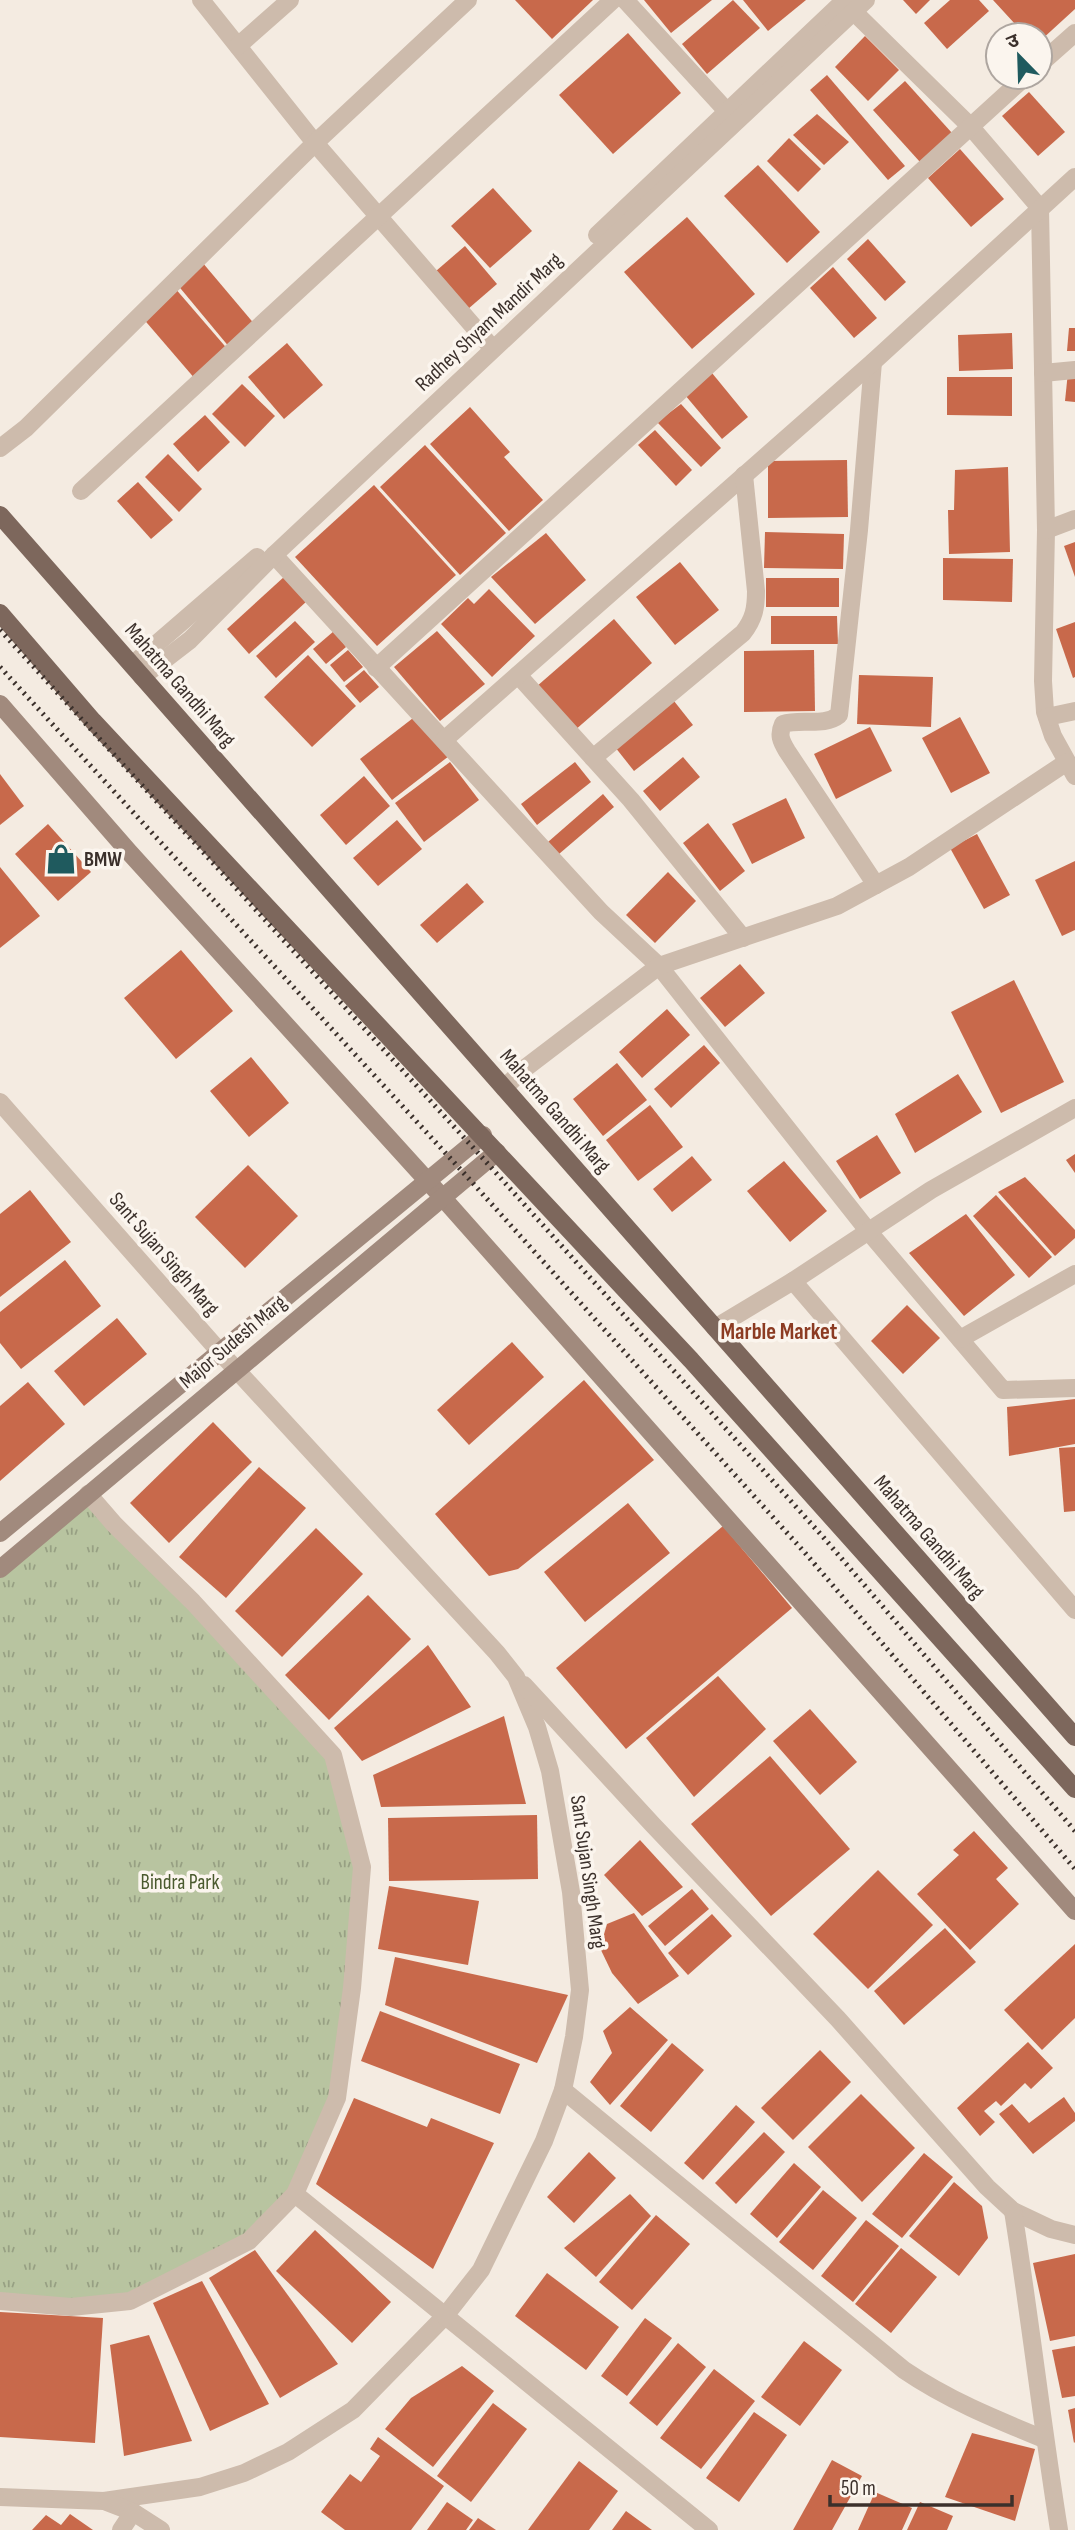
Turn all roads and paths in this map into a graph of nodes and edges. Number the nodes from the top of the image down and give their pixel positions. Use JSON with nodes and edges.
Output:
{"nodes":[{"id":1,"x":201,"y":0,"type":"edge"},
{"id":2,"x":290,"y":0,"type":"edge"},
{"id":3,"x":468,"y":0,"type":"edge"},
{"id":4,"x":613,"y":0,"type":"edge"},
{"id":5,"x":625,"y":0,"type":"edge"},
{"id":6,"x":849,"y":3,"type":"edge"},
{"id":7,"x":1075,"y":33,"type":"edge"},
{"id":8,"x":238,"y":46,"type":"junction"},
{"id":9,"x":1054,"y":52,"type":"edge"},
{"id":10,"x":1009,"y":91,"type":"edge"},
{"id":11,"x":731,"y":116,"type":"junction"},
{"id":12,"x":970,"y":126,"type":"junction"},
{"id":13,"x":315,"y":143,"type":"junction"},
{"id":14,"x":1075,"y":177,"type":"edge"},
{"id":15,"x":1040,"y":208,"type":"junction"},
{"id":16,"x":380,"y":216,"type":"junction"},
{"id":17,"x":490,"y":345,"type":"junction"},
{"id":18,"x":873,"y":362,"type":"junction"},
{"id":19,"x":1075,"y":370,"type":"edge"},
{"id":20,"x":1043,"y":373,"type":"junction"},
{"id":21,"x":0,"y":448,"type":"edge"},
{"id":22,"x":744,"y":475,"type":"junction"},
{"id":23,"x":81,"y":491,"type":"dead end"},
{"id":24,"x":0,"y":515,"type":"edge"},
{"id":25,"x":1075,"y":519,"type":"edge"},
{"id":26,"x":1046,"y":530,"type":"junction"},
{"id":27,"x":274,"y":555,"type":"junction"},
{"id":28,"x":0,"y":613,"type":"edge"},
{"id":29,"x":376,"y":668,"type":"junction"},
{"id":30,"x":137,"y":671,"type":"junction"},
{"id":31,"x":518,"y":674,"type":"junction"},
{"id":32,"x":0,"y":704,"type":"edge"},
{"id":33,"x":1075,"y":711,"type":"edge"},
{"id":34,"x":1047,"y":717,"type":"junction"},
{"id":35,"x":444,"y":740,"type":"junction"},
{"id":36,"x":593,"y":758,"type":"junction"},
{"id":37,"x":1071,"y":769,"type":"edge"},
{"id":38,"x":876,"y":885,"type":"junction"},
{"id":39,"x":743,"y":938,"type":"junction"},
{"id":40,"x":659,"y":966,"type":"junction"},
{"id":41,"x":504,"y":1088,"type":"junction"},
{"id":42,"x":0,"y":1102,"type":"edge"},
{"id":43,"x":1075,"y":1108,"type":"edge"},
{"id":44,"x":483,"y":1136,"type":"junction"},
{"id":45,"x":497,"y":1152,"type":"junction"},
{"id":46,"x":428,"y":1181,"type":"junction"},
{"id":47,"x":443,"y":1198,"type":"junction"},
{"id":48,"x":869,"y":1231,"type":"junction"},
{"id":49,"x":1075,"y":1274,"type":"edge"},
{"id":50,"x":793,"y":1281,"type":"junction"},
{"id":51,"x":715,"y":1328,"type":"junction"},
{"id":52,"x":960,"y":1339,"type":"junction"},
{"id":53,"x":219,"y":1351,"type":"junction"},
{"id":54,"x":237,"y":1368,"type":"junction"},
{"id":55,"x":1075,"y":1388,"type":"edge"},
{"id":56,"x":88,"y":1494,"type":"junction"},
{"id":57,"x":0,"y":1533,"type":"edge"},
{"id":58,"x":0,"y":1569,"type":"edge"},
{"id":59,"x":1075,"y":1609,"type":"edge"},
{"id":60,"x":516,"y":1677,"type":"junction"},
{"id":61,"x":1075,"y":1737,"type":"edge"},
{"id":62,"x":1075,"y":1789,"type":"edge"},
{"id":63,"x":1075,"y":1910,"type":"edge"},
{"id":64,"x":563,"y":2090,"type":"junction"},
{"id":65,"x":295,"y":2194,"type":"junction"},
{"id":66,"x":1013,"y":2211,"type":"junction"},
{"id":67,"x":1075,"y":2235,"type":"edge"},
{"id":68,"x":0,"y":2301,"type":"edge"},
{"id":69,"x":445,"y":2316,"type":"junction"},
{"id":70,"x":1044,"y":2439,"type":"junction"},
{"id":71,"x":0,"y":2497,"type":"edge"},
{"id":72,"x":104,"y":2501,"type":"junction"},
{"id":73,"x":132,"y":2512,"type":"junction"},
{"id":74,"x":121,"y":2530,"type":"edge"},
{"id":75,"x":161,"y":2530,"type":"edge"},
{"id":76,"x":709,"y":2530,"type":"edge"},
{"id":77,"x":1059,"y":2530,"type":"edge"}],
"edges":[{"from":1,"to":8,"type":"street"},
{"from":2,"to":8,"type":"street"},
{"from":3,"to":13,"type":"street"},
{"from":4,"to":16,"type":"street"},
{"from":5,"to":11,"type":"street"},
{"from":6,"to":11,"type":"street","name":"Radhey Shyam Mandir Marg"},
{"from":6,"to":12,"type":"street"},
{"from":7,"to":9,"type":"street"},
{"from":8,"to":13,"type":"street"},
{"from":10,"to":12,"type":"street"},
{"from":11,"to":17,"type":"street","name":"Radhey Shyam Mandir Marg"},
{"from":12,"to":15,"type":"street"},
{"from":12,"to":29,"type":"street"},
{"from":13,"to":16,"type":"street"},
{"from":13,"to":21,"type":"street"},
{"from":14,"to":15,"type":"street"},
{"from":15,"to":18,"type":"street"},
{"from":15,"to":20,"type":"street"},
{"from":16,"to":17,"type":"street"},
{"from":16,"to":23,"type":"street"},
{"from":17,"to":27,"type":"street","name":"Radhey Shyam Mandir Marg"},
{"from":17,"to":30,"type":"street","name":"Radhey Shyam Mandir Marg"},
{"from":18,"to":22,"type":"street"},
{"from":18,"to":38,"type":"street"},
{"from":19,"to":20,"type":"street"},
{"from":20,"to":26,"type":"street"},
{"from":22,"to":31,"type":"street"},
{"from":22,"to":36,"type":"street"},
{"from":24,"to":30,"type":"main road","name":"Mahatma Gandhi Marg"},
{"from":25,"to":26,"type":"street"},
{"from":26,"to":34,"type":"street"},
{"from":27,"to":29,"type":"street"},
{"from":27,"to":30,"type":"street","name":"Radhey Shyam Mandir Marg"},
{"from":28,"to":44,"type":"main road"},
{"from":29,"to":35,"type":"street"},
{"from":30,"to":41,"type":"main road","name":"Mahatma Gandhi Marg"},
{"from":31,"to":35,"type":"street"},
{"from":31,"to":36,"type":"street"},
{"from":32,"to":46,"type":"street"},
{"from":33,"to":34,"type":"street"},
{"from":34,"to":37,"type":"street"},
{"from":35,"to":40,"type":"street"},
{"from":36,"to":39,"type":"street"},
{"from":37,"to":38,"type":"street"},
{"from":38,"to":39,"type":"street"},
{"from":39,"to":40,"type":"street"},
{"from":40,"to":41,"type":"street"},
{"from":40,"to":48,"type":"street"},
{"from":41,"to":51,"type":"main road","name":"Mahatma Gandhi Marg"},
{"from":42,"to":53,"type":"street","name":"Sant Sujan Singh Marg"},
{"from":43,"to":48,"type":"street"},
{"from":44,"to":45,"type":"main road"},
{"from":44,"to":46,"type":"street","name":"Major Sudesh Marg"},
{"from":45,"to":47,"type":"street","name":"Major Sudesh Marg"},
{"from":45,"to":62,"type":"main road"},
{"from":46,"to":47,"type":"street"},
{"from":46,"to":53,"type":"street","name":"Major Sudesh Marg"},
{"from":47,"to":54,"type":"street","name":"Major Sudesh Marg"},
{"from":47,"to":63,"type":"street"},
{"from":48,"to":50,"type":"street"},
{"from":48,"to":52,"type":"street"},
{"from":49,"to":52,"type":"street"},
{"from":50,"to":51,"type":"street"},
{"from":50,"to":59,"type":"street"},
{"from":51,"to":61,"type":"main road","name":"Mahatma Gandhi Marg"},
{"from":52,"to":55,"type":"street"},
{"from":53,"to":54,"type":"street","name":"Sant Sujan Singh Marg"},
{"from":53,"to":57,"type":"street","name":"Major Sudesh Marg"},
{"from":54,"to":56,"type":"street","name":"Major Sudesh Marg"},
{"from":54,"to":60,"type":"street","name":"Sant Sujan Singh Marg"},
{"from":56,"to":58,"type":"street","name":"Major Sudesh Marg"},
{"from":56,"to":65,"type":"street"},
{"from":60,"to":64,"type":"street","name":"Sant Sujan Singh Marg"},
{"from":60,"to":66,"type":"street"},
{"from":64,"to":69,"type":"street","name":"Sant Sujan Singh Marg"},
{"from":64,"to":70,"type":"street"},
{"from":65,"to":68,"type":"street"},
{"from":65,"to":69,"type":"street"},
{"from":66,"to":67,"type":"street"},
{"from":66,"to":70,"type":"street"},
{"from":69,"to":72,"type":"street","name":"Sant Sujan Singh Marg"},
{"from":69,"to":76,"type":"street"},
{"from":70,"to":77,"type":"street"},
{"from":71,"to":72,"type":"street","name":"Sant Sujan Singh Marg"},
{"from":72,"to":73,"type":"street"},
{"from":73,"to":74,"type":"street"},
{"from":73,"to":75,"type":"street"}]}
